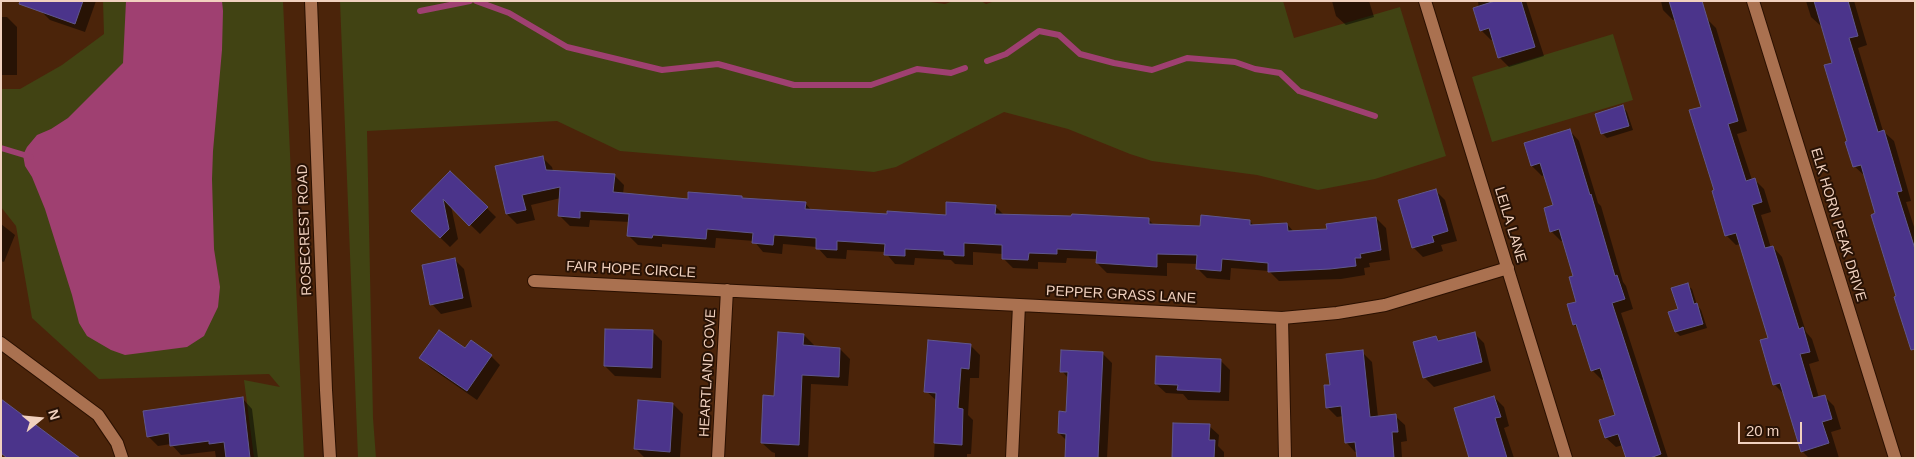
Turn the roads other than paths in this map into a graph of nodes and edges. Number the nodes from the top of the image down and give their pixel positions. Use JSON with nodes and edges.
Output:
{"nodes":[{"id":1,"x":311,"y":1,"type":"edge"},
{"id":2,"x":1425,"y":1,"type":"edge"},
{"id":3,"x":1753,"y":1,"type":"edge"},
{"id":4,"x":1508,"y":268,"type":"junction"},
{"id":5,"x":534,"y":281,"type":"dead end"},
{"id":6,"x":727,"y":290,"type":"junction"},
{"id":7,"x":1020,"y":305,"type":"junction"},
{"id":8,"x":1282,"y":318,"type":"junction"},
{"id":9,"x":1,"y":343,"type":"edge"},
{"id":10,"x":122,"y":458,"type":"edge"},
{"id":11,"x":330,"y":458,"type":"edge"},
{"id":12,"x":718,"y":458,"type":"edge"},
{"id":13,"x":1012,"y":458,"type":"edge"},
{"id":14,"x":1285,"y":458,"type":"edge"},
{"id":15,"x":1566,"y":458,"type":"edge"},
{"id":16,"x":1894,"y":458,"type":"edge"}],
"edges":[{"from":1,"to":11,"type":"street","name":"ROSECREST ROAD"},
{"from":2,"to":4,"type":"street","name":"LEILA LANE"},
{"from":3,"to":16,"type":"street","name":"ELK HORN PEAK DRIVE"},
{"from":4,"to":8,"type":"street","name":"PEPPER GRASS LANE"},
{"from":4,"to":15,"type":"street","name":"LEILA LANE"},
{"from":5,"to":6,"type":"street","name":"FAIR HOPE CIRCLE"},
{"from":6,"to":7,"type":"street","name":"PEPPER GRASS LANE"},
{"from":6,"to":12,"type":"street","name":"HEARTLAND COVE"},
{"from":7,"to":8,"type":"street","name":"PEPPER GRASS LANE"},
{"from":7,"to":13,"type":"street"},
{"from":8,"to":14,"type":"street"},
{"from":9,"to":10,"type":"street"}]}
